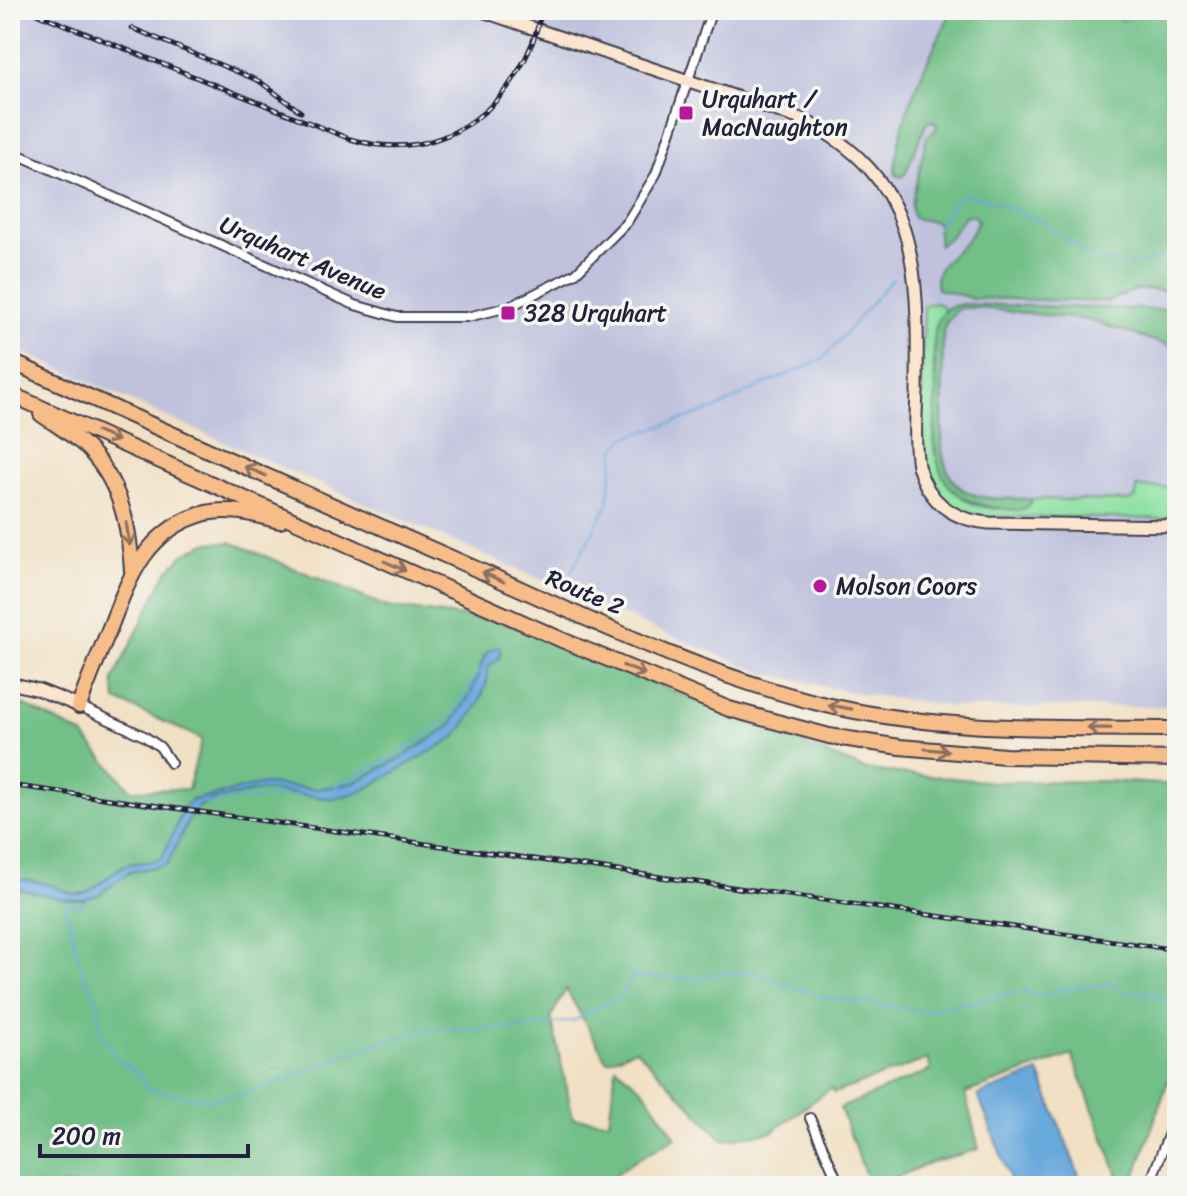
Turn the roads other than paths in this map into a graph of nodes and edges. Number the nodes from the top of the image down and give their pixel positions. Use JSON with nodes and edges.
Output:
{"nodes":[{"id":1,"x":479,"y":10,"type":"edge"},
{"id":2,"x":712,"y":10,"type":"edge"},
{"id":3,"x":688,"y":80,"type":"junction"},
{"id":4,"x":10,"y":151,"type":"edge"},
{"id":5,"x":10,"y":361,"type":"edge"},
{"id":6,"x":10,"y":395,"type":"edge"},
{"id":7,"x":1177,"y":526,"type":"edge"},
{"id":8,"x":356,"y":548,"type":"junction"},
{"id":9,"x":132,"y":571,"type":"junction"},
{"id":10,"x":10,"y":683,"type":"edge"},
{"id":11,"x":79,"y":706,"type":"junction"},
{"id":12,"x":1177,"y":729,"type":"edge"},
{"id":13,"x":1177,"y":759,"type":"edge"},
{"id":14,"x":171,"y":763,"type":"dead end"},
{"id":15,"x":1177,"y":1112,"type":"edge"},
{"id":16,"x":810,"y":1118,"type":"dead end"},
{"id":17,"x":840,"y":1186,"type":"edge"},
{"id":18,"x":1149,"y":1186,"type":"edge"}],
"edges":[{"from":1,"to":3,"type":"street"},
{"from":2,"to":3,"type":"street","name":"Urquhart Avenue"},
{"from":3,"to":4,"type":"street","name":"Urquhart Avenue"},
{"from":3,"to":7,"type":"street"},
{"from":12,"to":5,"type":"highway","name":"Route 2","one_way":true},
{"from":6,"to":8,"type":"highway","one_way":true},
{"from":6,"to":9,"type":"highway","one_way":true},
{"from":8,"to":9,"type":"highway"},
{"from":8,"to":13,"type":"highway","one_way":true},
{"from":9,"to":11,"type":"highway"},
{"from":10,"to":11,"type":"street"},
{"from":11,"to":14,"type":"street"},
{"from":15,"to":18,"type":"street"},
{"from":16,"to":17,"type":"street"}]}
